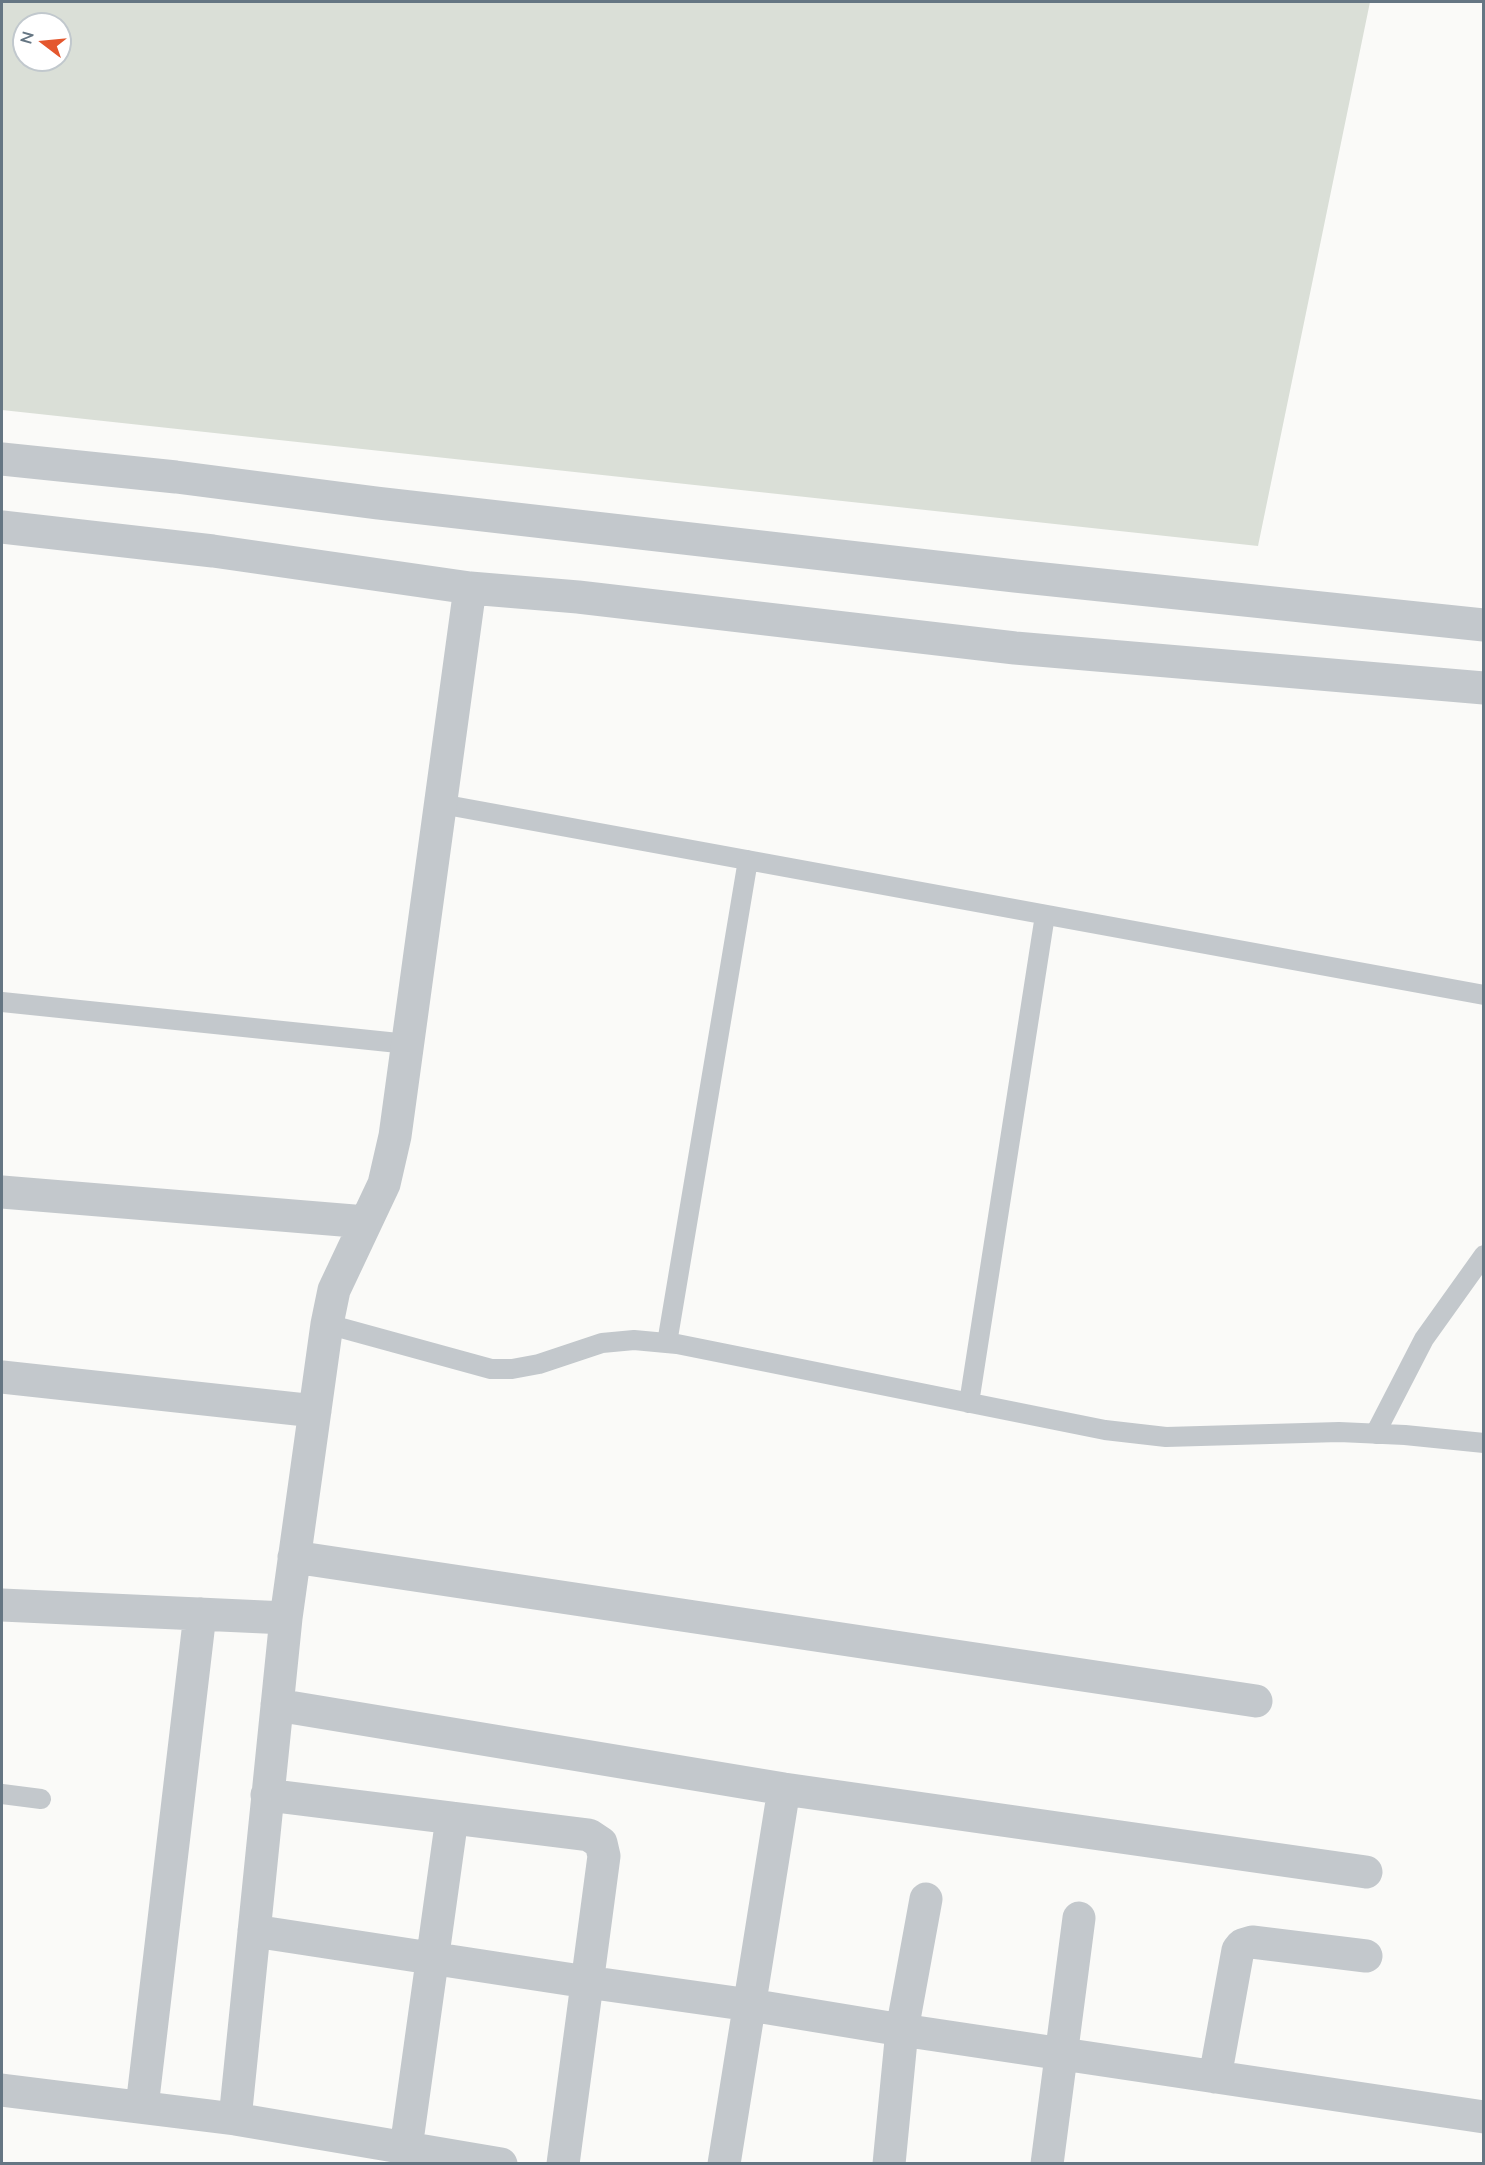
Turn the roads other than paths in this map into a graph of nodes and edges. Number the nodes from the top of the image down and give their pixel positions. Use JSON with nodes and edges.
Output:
{"nodes":[{"id":1,"x":2,"y":459,"type":"edge"},
{"id":2,"x":2,"y":527,"type":"edge"},
{"id":3,"x":470,"y":588,"type":"junction"},
{"id":4,"x":1484,"y":625,"type":"edge"},
{"id":5,"x":1484,"y":688,"type":"edge"},
{"id":6,"x":441,"y":804,"type":"junction"},
{"id":7,"x":748,"y":860,"type":"junction"},
{"id":8,"x":1045,"y":915,"type":"junction"},
{"id":9,"x":1484,"y":995,"type":"edge"},
{"id":10,"x":2,"y":1002,"type":"edge"},
{"id":11,"x":408,"y":1044,"type":"junction"},
{"id":12,"x":2,"y":1192,"type":"edge"},
{"id":13,"x":366,"y":1222,"type":"junction"},
{"id":14,"x":1484,"y":1255,"type":"edge"},
{"id":15,"x":327,"y":1324,"type":"junction"},
{"id":16,"x":667,"y":1343,"type":"junction"},
{"id":17,"x":2,"y":1377,"type":"edge"},
{"id":18,"x":969,"y":1403,"type":"junction"},
{"id":19,"x":315,"y":1411,"type":"junction"},
{"id":20,"x":1375,"y":1434,"type":"junction"},
{"id":21,"x":1484,"y":1443,"type":"edge"},
{"id":22,"x":294,"y":1557,"type":"junction"},
{"id":23,"x":2,"y":1605,"type":"edge"},
{"id":24,"x":200,"y":1614,"type":"junction"},
{"id":25,"x":286,"y":1618,"type":"junction"},
{"id":26,"x":1256,"y":1701,"type":"dead end"},
{"id":27,"x":277,"y":1705,"type":"junction"},
{"id":28,"x":784,"y":1789,"type":"junction"},
{"id":29,"x":2,"y":1794,"type":"edge"},
{"id":30,"x":267,"y":1795,"type":"junction"},
{"id":31,"x":41,"y":1799,"type":"dead end"},
{"id":32,"x":452,"y":1818,"type":"junction"},
{"id":33,"x":1366,"y":1872,"type":"dead end"},
{"id":34,"x":926,"y":1899,"type":"dead end"},
{"id":35,"x":1079,"y":1918,"type":"dead end"},
{"id":36,"x":254,"y":1931,"type":"junction"},
{"id":37,"x":1366,"y":1956,"type":"dead end"},
{"id":38,"x":433,"y":1958,"type":"junction"},
{"id":39,"x":587,"y":1982,"type":"junction"},
{"id":40,"x":750,"y":2005,"type":"junction"},
{"id":41,"x":902,"y":2030,"type":"junction"},
{"id":42,"x":1062,"y":2054,"type":"junction"},
{"id":43,"x":1215,"y":2077,"type":"junction"},
{"id":44,"x":2,"y":2090,"type":"edge"},
{"id":45,"x":142,"y":2108,"type":"junction"},
{"id":46,"x":1484,"y":2117,"type":"edge"},
{"id":47,"x":235,"y":2119,"type":"junction"},
{"id":48,"x":405,"y":2148,"type":"junction"},
{"id":49,"x":456,"y":2160,"type":"edge"},
{"id":50,"x":501,"y":2163,"type":"edge"},
{"id":51,"x":563,"y":2163,"type":"edge"},
{"id":52,"x":724,"y":2163,"type":"edge"},
{"id":53,"x":889,"y":2163,"type":"edge"},
{"id":54,"x":1047,"y":2163,"type":"edge"}],
"edges":[{"from":1,"to":4,"type":"street"},
{"from":2,"to":3,"type":"street"},
{"from":3,"to":5,"type":"street"},
{"from":3,"to":6,"type":"street"},
{"from":6,"to":7,"type":"lane"},
{"from":6,"to":11,"type":"street"},
{"from":7,"to":8,"type":"lane"},
{"from":7,"to":16,"type":"lane"},
{"from":8,"to":9,"type":"lane"},
{"from":8,"to":18,"type":"lane"},
{"from":10,"to":11,"type":"lane"},
{"from":11,"to":13,"type":"street"},
{"from":12,"to":13,"type":"street"},
{"from":13,"to":15,"type":"street"},
{"from":14,"to":20,"type":"lane"},
{"from":15,"to":16,"type":"lane"},
{"from":15,"to":19,"type":"street"},
{"from":16,"to":18,"type":"lane"},
{"from":17,"to":19,"type":"street"},
{"from":18,"to":20,"type":"lane"},
{"from":19,"to":22,"type":"street"},
{"from":20,"to":21,"type":"lane"},
{"from":22,"to":25,"type":"street"},
{"from":22,"to":26,"type":"street"},
{"from":23,"to":24,"type":"street"},
{"from":24,"to":25,"type":"street"},
{"from":24,"to":45,"type":"street"},
{"from":25,"to":27,"type":"street"},
{"from":27,"to":28,"type":"street"},
{"from":27,"to":30,"type":"street"},
{"from":28,"to":33,"type":"street"},
{"from":28,"to":40,"type":"street"},
{"from":29,"to":31,"type":"lane"},
{"from":30,"to":32,"type":"street"},
{"from":30,"to":36,"type":"street"},
{"from":32,"to":38,"type":"street"},
{"from":32,"to":39,"type":"street"},
{"from":34,"to":41,"type":"street"},
{"from":35,"to":42,"type":"street"},
{"from":36,"to":38,"type":"street"},
{"from":36,"to":47,"type":"street"},
{"from":37,"to":43,"type":"street"},
{"from":38,"to":39,"type":"street"},
{"from":38,"to":48,"type":"street"},
{"from":39,"to":40,"type":"street"},
{"from":39,"to":51,"type":"street"},
{"from":40,"to":41,"type":"street"},
{"from":40,"to":52,"type":"street"},
{"from":41,"to":42,"type":"street"},
{"from":41,"to":53,"type":"street"},
{"from":42,"to":43,"type":"street"},
{"from":42,"to":54,"type":"street"},
{"from":43,"to":46,"type":"street"},
{"from":44,"to":45,"type":"street"},
{"from":45,"to":47,"type":"street"},
{"from":47,"to":48,"type":"street"},
{"from":48,"to":49,"type":"street"},
{"from":49,"to":50,"type":"street"}]}
